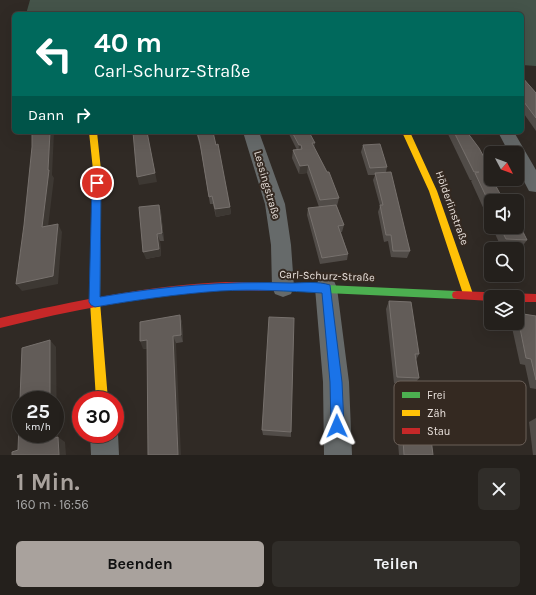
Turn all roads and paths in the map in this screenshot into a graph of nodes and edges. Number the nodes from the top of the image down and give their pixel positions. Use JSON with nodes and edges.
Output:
{"nodes":[{"id":1,"x":93,"y":134,"type":"edge"},
{"id":2,"x":252,"y":134,"type":"edge"},
{"id":3,"x":407,"y":134,"type":"edge"},
{"id":4,"x":507,"y":134,"type":"edge"},
{"id":5,"x":536,"y":186,"type":"edge"},
{"id":6,"x":283,"y":287,"type":"junction"},
{"id":7,"x":326,"y":288,"type":"junction"},
{"id":8,"x":468,"y":294,"type":"junction"},
{"id":9,"x":536,"y":298,"type":"edge"},
{"id":10,"x":95,"y":302,"type":"junction"},
{"id":11,"x":0,"y":323,"type":"edge"},
{"id":12,"x":101,"y":391,"type":"edge"},
{"id":13,"x":104,"y":443,"type":"edge"},
{"id":14,"x":105,"y":455,"type":"edge"},
{"id":15,"x":338,"y":455,"type":"edge"}],
"edges":[{"from":1,"to":10,"type":"street"},
{"from":2,"to":6,"type":"street","name":"Lessingstraße"},
{"from":3,"to":8,"type":"street","name":"Hölderlinstraße"},
{"from":4,"to":5,"type":"street"},
{"from":6,"to":7,"type":"street","name":"Carl-Schurz-Straße"},
{"from":6,"to":10,"type":"street","name":"Carl-Schurz-Straße"},
{"from":7,"to":8,"type":"street","name":"Carl-Schurz-Straße"},
{"from":7,"to":15,"type":"street"},
{"from":8,"to":9,"type":"street","name":"Carl-Schurz-Straße"},
{"from":10,"to":11,"type":"street","name":"Carl-Schurz-Straße"},
{"from":10,"to":12,"type":"street"},
{"from":13,"to":14,"type":"street"}]}
